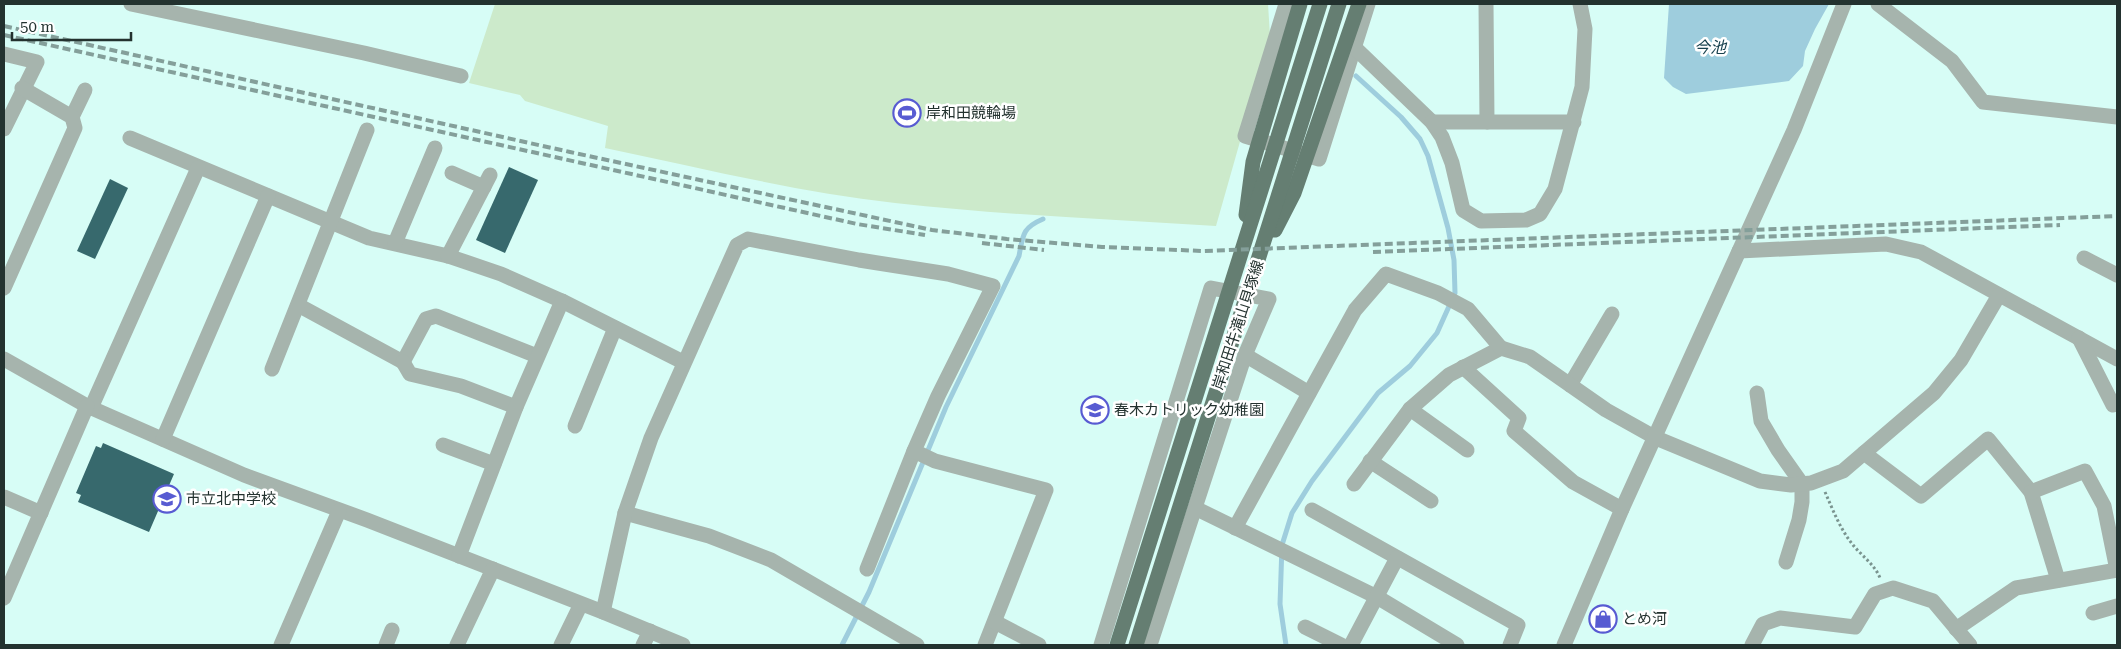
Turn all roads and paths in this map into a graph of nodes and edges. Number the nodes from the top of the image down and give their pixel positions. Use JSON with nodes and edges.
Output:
{"nodes":[{"id":1,"x":131,"y":4,"type":"edge"},
{"id":2,"x":1286,"y":4,"type":"edge"},
{"id":3,"x":1300,"y":4,"type":"edge"},
{"id":4,"x":1320,"y":4,"type":"edge"},
{"id":5,"x":1339,"y":4,"type":"edge"},
{"id":6,"x":1368,"y":4,"type":"edge"},
{"id":7,"x":1486,"y":4,"type":"edge"},
{"id":8,"x":1580,"y":4,"type":"edge"},
{"id":9,"x":1844,"y":4,"type":"edge"},
{"id":10,"x":1878,"y":4,"type":"edge"},
{"id":11,"x":1357,"y":10,"type":"edge"},
{"id":12,"x":1354,"y":47,"type":"junction"},
{"id":13,"x":4,"y":54,"type":"edge"},
{"id":14,"x":461,"y":76,"type":"dead end"},
{"id":15,"x":22,"y":88,"type":"junction"},
{"id":16,"x":85,"y":90,"type":"dead end"},
{"id":17,"x":72,"y":117,"type":"junction"},
{"id":18,"x":2117,"y":117,"type":"edge"},
{"id":19,"x":1432,"y":122,"type":"junction"},
{"id":20,"x":1487,"y":122,"type":"junction"},
{"id":21,"x":1574,"y":122,"type":"junction"},
{"id":22,"x":4,"y":129,"type":"edge"},
{"id":23,"x":367,"y":130,"type":"dead end"},
{"id":24,"x":130,"y":138,"type":"dead end"},
{"id":25,"x":435,"y":148,"type":"dead end"},
{"id":26,"x":198,"y":168,"type":"junction"},
{"id":27,"x":452,"y":173,"type":"dead end"},
{"id":28,"x":268,"y":196,"type":"junction"},
{"id":29,"x":330,"y":220,"type":"junction"},
{"id":30,"x":395,"y":243,"type":"junction"},
{"id":31,"x":1739,"y":251,"type":"junction"},
{"id":32,"x":448,"y":256,"type":"junction"},
{"id":33,"x":2084,"y":258,"type":"dead end"},
{"id":34,"x":1238,"y":264,"type":"junction"},
{"id":35,"x":1257,"y":265,"type":"junction"},
{"id":36,"x":2117,"y":275,"type":"edge"},
{"id":37,"x":4,"y":288,"type":"edge"},
{"id":38,"x":1999,"y":295,"type":"junction"},
{"id":39,"x":562,"y":301,"type":"junction"},
{"id":40,"x":298,"y":305,"type":"junction"},
{"id":41,"x":1612,"y":314,"type":"dead end"},
{"id":42,"x":615,"y":328,"type":"junction"},
{"id":43,"x":2079,"y":338,"type":"junction"},
{"id":44,"x":1501,"y":348,"type":"junction"},
{"id":45,"x":1245,"y":355,"type":"junction"},
{"id":46,"x":537,"y":356,"type":"junction"},
{"id":47,"x":4,"y":359,"type":"edge"},
{"id":48,"x":2117,"y":359,"type":"edge"},
{"id":49,"x":1189,"y":360,"type":"junction"},
{"id":50,"x":403,"y":362,"type":"junction"},
{"id":51,"x":683,"y":362,"type":"junction"},
{"id":52,"x":1463,"y":367,"type":"junction"},
{"id":53,"x":272,"y":368,"type":"dead end"},
{"id":54,"x":1239,"y":374,"type":"junction"},
{"id":55,"x":1570,"y":385,"type":"junction"},
{"id":56,"x":1309,"y":393,"type":"junction"},
{"id":57,"x":1757,"y":393,"type":"dead end"},
{"id":58,"x":2113,"y":405,"type":"dead end"},
{"id":59,"x":89,"y":407,"type":"junction"},
{"id":60,"x":516,"y":407,"type":"junction"},
{"id":61,"x":1410,"y":409,"type":"junction"},
{"id":62,"x":575,"y":426,"type":"dead end"},
{"id":63,"x":1656,"y":438,"type":"junction"},
{"id":64,"x":163,"y":439,"type":"junction"},
{"id":65,"x":443,"y":445,"type":"dead end"},
{"id":66,"x":1467,"y":450,"type":"dead end"},
{"id":67,"x":914,"y":451,"type":"junction"},
{"id":68,"x":1864,"y":453,"type":"junction"},
{"id":69,"x":1370,"y":461,"type":"junction"},
{"id":70,"x":494,"y":464,"type":"junction"},
{"id":71,"x":1820,"y":480,"type":"junction"},
{"id":72,"x":1354,"y":484,"type":"dead end"},
{"id":73,"x":1802,"y":484,"type":"junction"},
{"id":74,"x":2031,"y":492,"type":"junction"},
{"id":75,"x":4,"y":497,"type":"edge"},
{"id":76,"x":1432,"y":501,"type":"dead end"},
{"id":77,"x":1195,"y":508,"type":"junction"},
{"id":78,"x":1622,"y":509,"type":"junction"},
{"id":79,"x":339,"y":510,"type":"junction"},
{"id":80,"x":1312,"y":510,"type":"dead end"},
{"id":81,"x":40,"y":513,"type":"junction"},
{"id":82,"x":626,"y":513,"type":"junction"},
{"id":83,"x":1236,"y":528,"type":"junction"},
{"id":84,"x":459,"y":556,"type":"junction"},
{"id":85,"x":1397,"y":558,"type":"junction"},
{"id":86,"x":1786,"y":562,"type":"dead end"},
{"id":87,"x":493,"y":569,"type":"junction"},
{"id":88,"x":867,"y":569,"type":"dead end"},
{"id":89,"x":2117,"y":570,"type":"edge"},
{"id":90,"x":2058,"y":580,"type":"junction"},
{"id":91,"x":1885,"y":591,"type":"junction"},
{"id":92,"x":4,"y":598,"type":"edge"},
{"id":93,"x":1377,"y":598,"type":"junction"},
{"id":94,"x":581,"y":604,"type":"junction"},
{"id":95,"x":2117,"y":606,"type":"edge"},
{"id":96,"x":603,"y":612,"type":"junction"},
{"id":97,"x":2093,"y":613,"type":"dead end"},
{"id":98,"x":995,"y":622,"type":"junction"},
{"id":99,"x":1305,"y":626,"type":"dead end"},
{"id":100,"x":1956,"y":629,"type":"junction"},
{"id":101,"x":392,"y":630,"type":"dead end"},
{"id":102,"x":650,"y":631,"type":"junction"},
{"id":103,"x":281,"y":645,"type":"edge"},
{"id":104,"x":386,"y":645,"type":"edge"},
{"id":105,"x":457,"y":645,"type":"edge"},
{"id":106,"x":561,"y":645,"type":"edge"},
{"id":107,"x":643,"y":645,"type":"edge"},
{"id":108,"x":683,"y":645,"type":"edge"},
{"id":109,"x":917,"y":645,"type":"edge"},
{"id":110,"x":985,"y":645,"type":"edge"},
{"id":111,"x":1039,"y":645,"type":"edge"},
{"id":112,"x":1101,"y":645,"type":"edge"},
{"id":113,"x":1118,"y":645,"type":"edge"},
{"id":114,"x":1136,"y":645,"type":"edge"},
{"id":115,"x":1150,"y":645,"type":"edge"},
{"id":116,"x":1341,"y":645,"type":"edge"},
{"id":117,"x":1351,"y":645,"type":"edge"},
{"id":118,"x":1457,"y":645,"type":"edge"},
{"id":119,"x":1510,"y":645,"type":"edge"},
{"id":120,"x":1564,"y":645,"type":"edge"},
{"id":121,"x":1752,"y":645,"type":"edge"},
{"id":122,"x":1970,"y":645,"type":"edge"}],
"edges":[{"from":1,"to":14,"type":"street"},
{"from":2,"to":12,"type":"street"},
{"from":3,"to":34,"type":"main road"},
{"from":4,"to":34,"type":"main road","name":"岸和田牛滝山貝塚線"},
{"from":5,"to":35,"type":"main road","name":"岸和田牛滝山貝塚線"},
{"from":6,"to":12,"type":"street"},
{"from":7,"to":20,"type":"street"},
{"from":8,"to":21,"type":"street"},
{"from":9,"to":31,"type":"street"},
{"from":10,"to":18,"type":"street"},
{"from":11,"to":35,"type":"main road"},
{"from":12,"to":19,"type":"street"},
{"from":13,"to":15,"type":"street"},
{"from":15,"to":17,"type":"street"},
{"from":15,"to":22,"type":"street"},
{"from":16,"to":17,"type":"street"},
{"from":17,"to":37,"type":"street"},
{"from":19,"to":20,"type":"street"},
{"from":19,"to":21,"type":"street"},
{"from":20,"to":21,"type":"street"},
{"from":23,"to":29,"type":"street"},
{"from":24,"to":26,"type":"street"},
{"from":25,"to":30,"type":"street"},
{"from":26,"to":28,"type":"street"},
{"from":26,"to":59,"type":"street"},
{"from":27,"to":32,"type":"street"},
{"from":28,"to":29,"type":"street"},
{"from":28,"to":64,"type":"street"},
{"from":29,"to":30,"type":"street"},
{"from":29,"to":40,"type":"street"},
{"from":30,"to":32,"type":"street"},
{"from":31,"to":38,"type":"street"},
{"from":31,"to":63,"type":"street"},
{"from":32,"to":39,"type":"street"},
{"from":33,"to":36,"type":"street"},
{"from":34,"to":113,"type":"main road","name":"岸和田牛滝山貝塚線"},
{"from":35,"to":114,"type":"main road","name":"岸和田牛滝山貝塚線"},
{"from":38,"to":43,"type":"street"},
{"from":38,"to":68,"type":"street"},
{"from":39,"to":42,"type":"street"},
{"from":39,"to":46,"type":"street"},
{"from":40,"to":50,"type":"street"},
{"from":40,"to":53,"type":"street"},
{"from":41,"to":55,"type":"street"},
{"from":42,"to":51,"type":"street"},
{"from":42,"to":62,"type":"street"},
{"from":43,"to":48,"type":"street"},
{"from":43,"to":58,"type":"street"},
{"from":44,"to":52,"type":"street"},
{"from":44,"to":55,"type":"street"},
{"from":44,"to":56,"type":"street"},
{"from":45,"to":49,"type":"street"},
{"from":45,"to":54,"type":"street"},
{"from":45,"to":56,"type":"street"},
{"from":46,"to":50,"type":"street"},
{"from":46,"to":60,"type":"street"},
{"from":47,"to":59,"type":"street"},
{"from":49,"to":54,"type":"street"},
{"from":49,"to":112,"type":"street"},
{"from":50,"to":60,"type":"street"},
{"from":51,"to":67,"type":"street"},
{"from":51,"to":82,"type":"street"},
{"from":52,"to":61,"type":"street"},
{"from":52,"to":78,"type":"street"},
{"from":54,"to":77,"type":"street"},
{"from":55,"to":63,"type":"street"},
{"from":56,"to":83,"type":"street"},
{"from":57,"to":73,"type":"street"},
{"from":59,"to":64,"type":"street"},
{"from":59,"to":81,"type":"street"},
{"from":60,"to":70,"type":"street"},
{"from":61,"to":66,"type":"street"},
{"from":61,"to":69,"type":"street"},
{"from":63,"to":73,"type":"street"},
{"from":63,"to":78,"type":"street"},
{"from":64,"to":79,"type":"street"},
{"from":65,"to":70,"type":"street"},
{"from":67,"to":88,"type":"street"},
{"from":67,"to":98,"type":"street"},
{"from":68,"to":71,"type":"street"},
{"from":68,"to":74,"type":"street"},
{"from":69,"to":72,"type":"street"},
{"from":69,"to":76,"type":"street"},
{"from":70,"to":84,"type":"street"},
{"from":71,"to":73,"type":"street"},
{"from":71,"to":91,"type":"path"},
{"from":73,"to":86,"type":"street"},
{"from":74,"to":89,"type":"street"},
{"from":74,"to":90,"type":"street"},
{"from":75,"to":81,"type":"street"},
{"from":77,"to":83,"type":"street"},
{"from":77,"to":115,"type":"street"},
{"from":78,"to":120,"type":"street"},
{"from":79,"to":84,"type":"street"},
{"from":79,"to":103,"type":"street"},
{"from":80,"to":85,"type":"street"},
{"from":81,"to":92,"type":"street"},
{"from":82,"to":96,"type":"street"},
{"from":82,"to":109,"type":"street"},
{"from":83,"to":93,"type":"street"},
{"from":84,"to":87,"type":"street"},
{"from":85,"to":93,"type":"street"},
{"from":85,"to":119,"type":"street"},
{"from":87,"to":94,"type":"street"},
{"from":87,"to":105,"type":"street"},
{"from":89,"to":90,"type":"street"},
{"from":90,"to":100,"type":"street"},
{"from":91,"to":100,"type":"street"},
{"from":91,"to":121,"type":"street"},
{"from":93,"to":117,"type":"street"},
{"from":93,"to":118,"type":"street"},
{"from":94,"to":96,"type":"street"},
{"from":94,"to":106,"type":"street"},
{"from":95,"to":97,"type":"street"},
{"from":96,"to":102,"type":"street"},
{"from":98,"to":110,"type":"street"},
{"from":98,"to":111,"type":"street"},
{"from":99,"to":116,"type":"street"},
{"from":100,"to":122,"type":"street"},
{"from":101,"to":104,"type":"street"},
{"from":102,"to":107,"type":"street"},
{"from":102,"to":108,"type":"street"}]}
